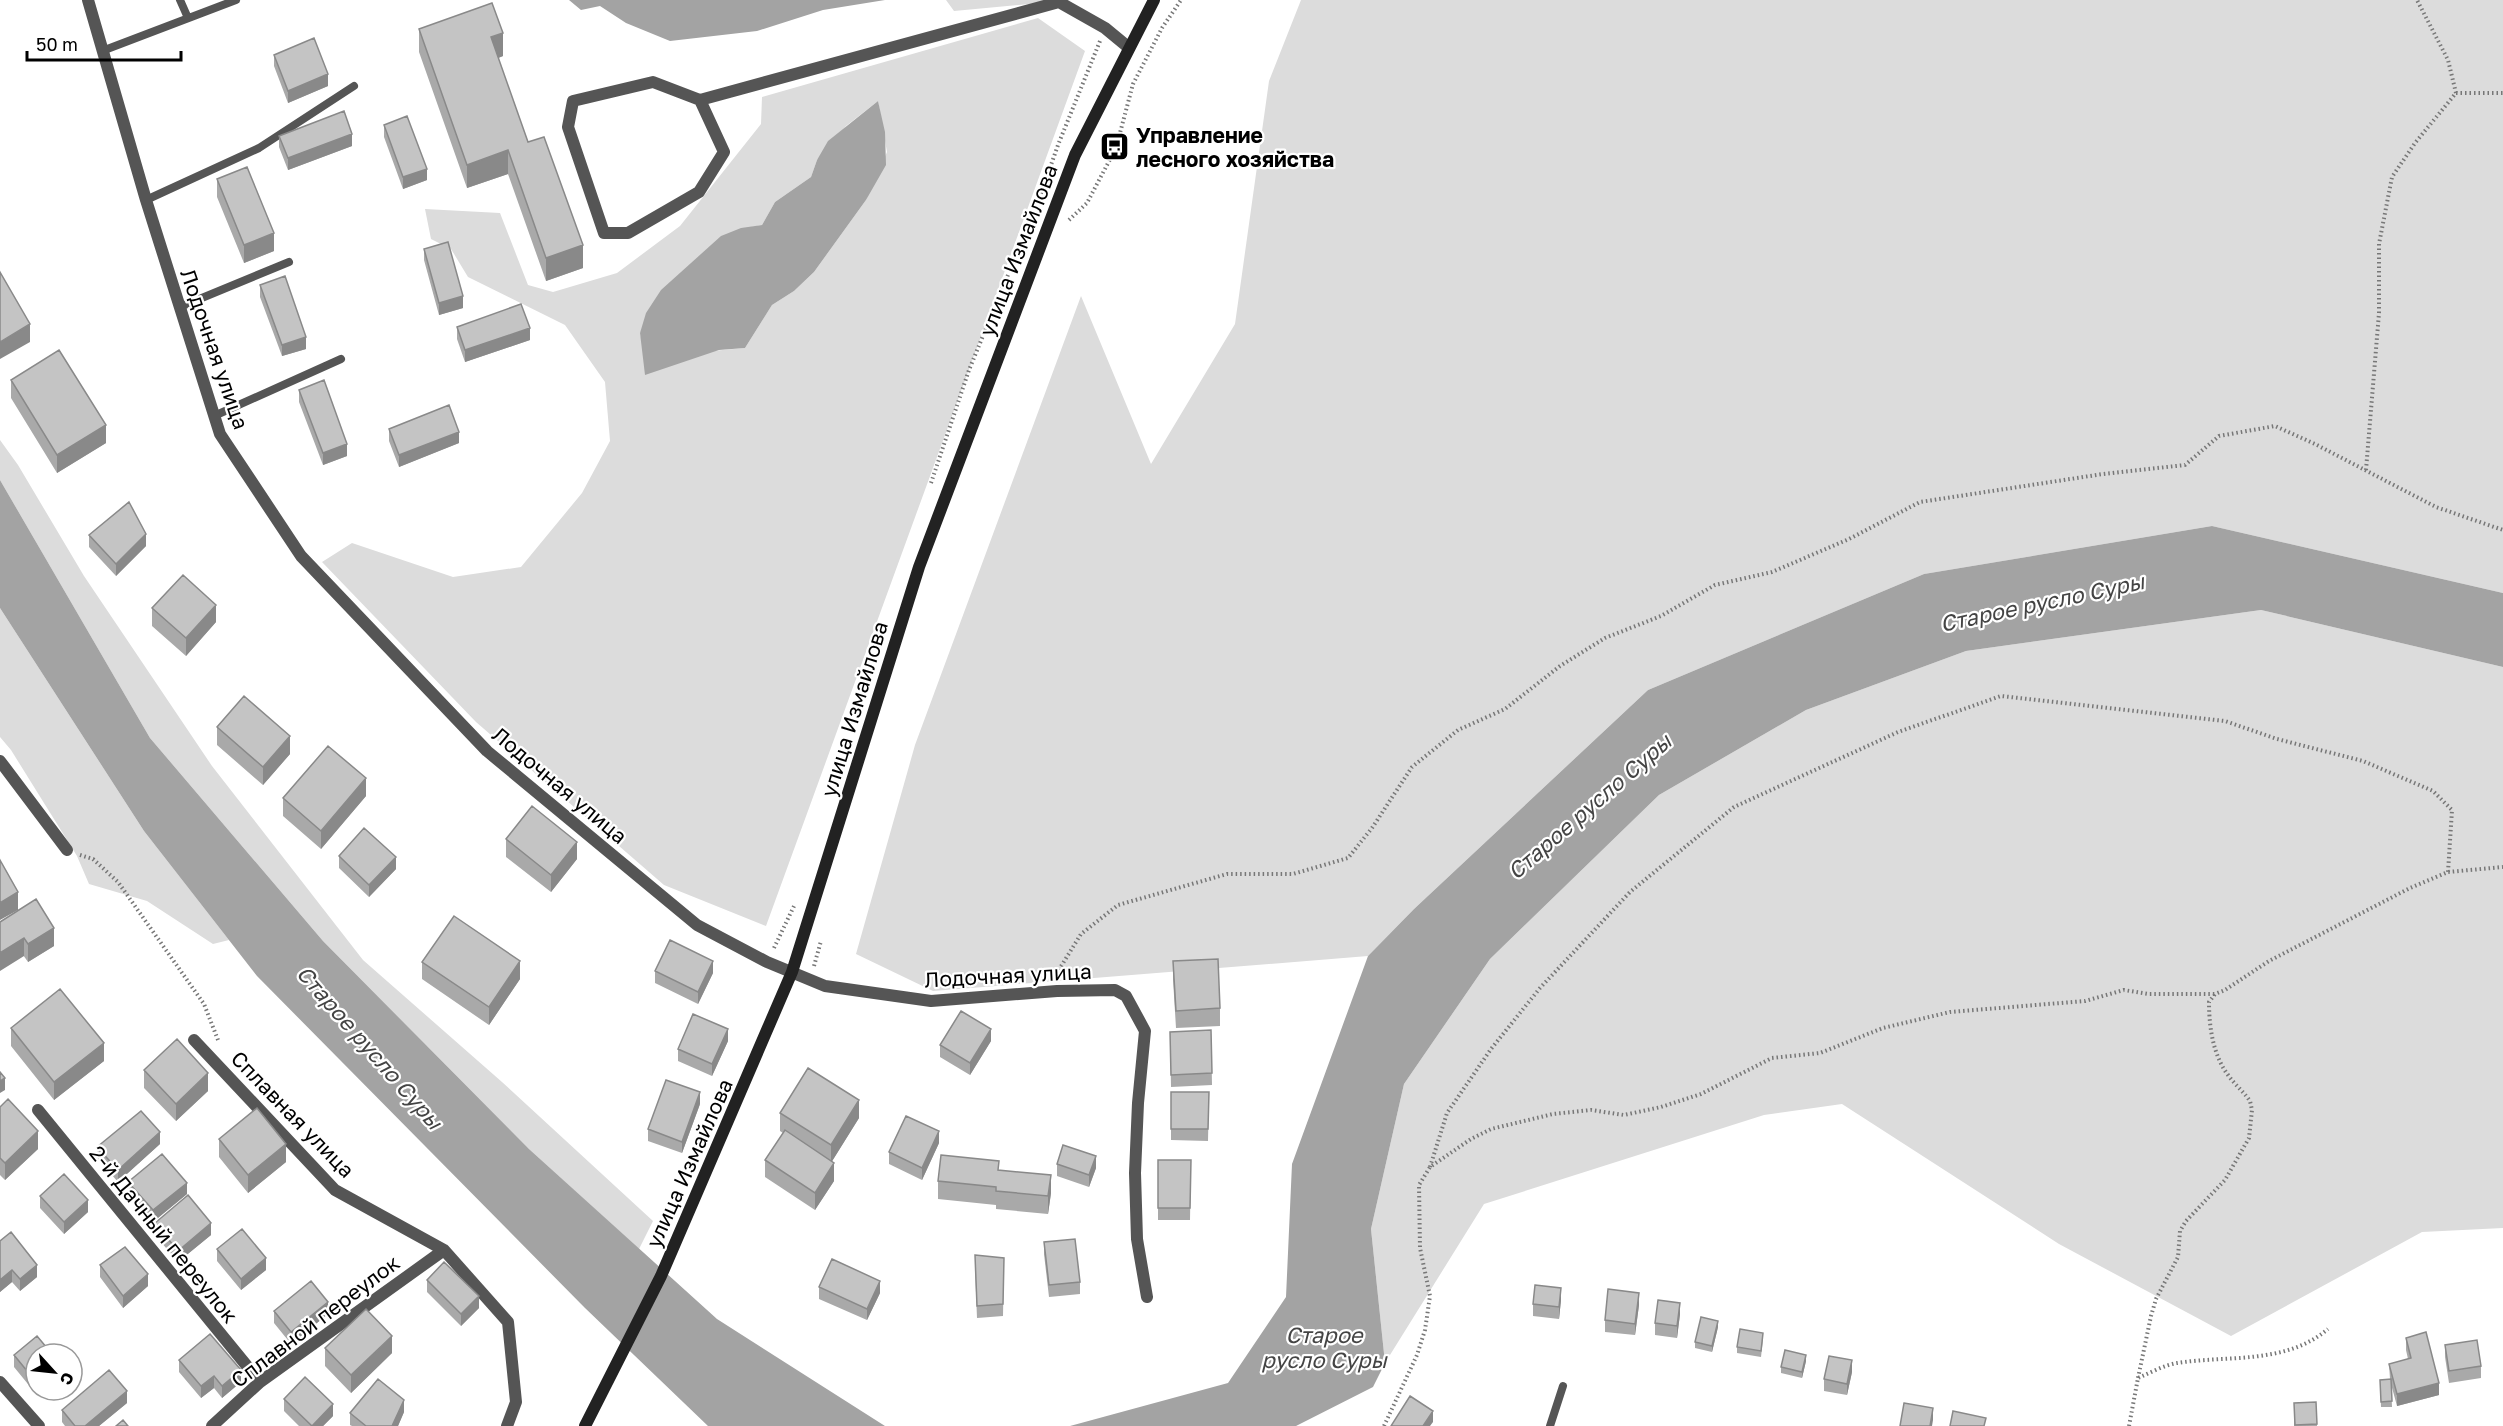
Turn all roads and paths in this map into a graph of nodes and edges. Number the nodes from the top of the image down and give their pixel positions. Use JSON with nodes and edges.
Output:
{"nodes":[{"id":1,"x":88,"y":0,"type":"edge"},
{"id":2,"x":180,"y":0,"type":"edge"},
{"id":3,"x":236,"y":0,"type":"edge"},
{"id":4,"x":1154,"y":0,"type":"edge"},
{"id":5,"x":1181,"y":0,"type":"edge"},
{"id":6,"x":2417,"y":0,"type":"edge"},
{"id":7,"x":188,"y":18,"type":"junction"},
{"id":8,"x":1128,"y":47,"type":"junction"},
{"id":9,"x":102,"y":51,"type":"junction"},
{"id":10,"x":354,"y":86,"type":"dead end"},
{"id":11,"x":2456,"y":93,"type":"junction"},
{"id":12,"x":2503,"y":93,"type":"edge"},
{"id":13,"x":699,"y":100,"type":"junction"},
{"id":14,"x":146,"y":200,"type":"junction"},
{"id":15,"x":1066,"y":229,"type":"dead end"},
{"id":16,"x":289,"y":262,"type":"dead end"},
{"id":17,"x":180,"y":307,"type":"junction"},
{"id":18,"x":341,"y":359,"type":"dead end"},
{"id":19,"x":214,"y":416,"type":"junction"},
{"id":20,"x":2366,"y":470,"type":"junction"},
{"id":21,"x":2503,"y":530,"type":"edge"},
{"id":22,"x":0,"y":761,"type":"edge"},
{"id":23,"x":67,"y":850,"type":"joint"},
{"id":24,"x":2503,"y":867,"type":"edge"},
{"id":25,"x":2448,"y":872,"type":"junction"},
{"id":26,"x":822,"y":937,"type":"dead end"},
{"id":27,"x":792,"y":972,"type":"junction"},
{"id":28,"x":811,"y":981,"type":"junction"},
{"id":29,"x":1057,"y":991,"type":"junction"},
{"id":30,"x":2215,"y":994,"type":"junction"},
{"id":31,"x":194,"y":1040,"type":"dead end"},
{"id":32,"x":219,"y":1043,"type":"dead end"},
{"id":33,"x":38,"y":1110,"type":"dead end"},
{"id":34,"x":1430,"y":1167,"type":"junction"},
{"id":35,"x":444,"y":1250,"type":"junction"},
{"id":36,"x":1147,"y":1297,"type":"dead end"},
{"id":37,"x":2328,"y":1329,"type":"dead end"},
{"id":38,"x":2138,"y":1378,"type":"junction"},
{"id":39,"x":0,"y":1382,"type":"edge"},
{"id":40,"x":260,"y":1382,"type":"junction"},
{"id":41,"x":1563,"y":1386,"type":"dead end"},
{"id":42,"x":39,"y":1426,"type":"edge"},
{"id":43,"x":212,"y":1426,"type":"edge"},
{"id":44,"x":507,"y":1426,"type":"edge"},
{"id":45,"x":585,"y":1426,"type":"edge"},
{"id":46,"x":1384,"y":1426,"type":"edge"},
{"id":47,"x":1550,"y":1426,"type":"edge"},
{"id":48,"x":2129,"y":1426,"type":"edge"}],
"edges":[{"from":1,"to":9,"type":"street","name":"Лодочная улица"},
{"from":2,"to":7,"type":"lane"},
{"from":3,"to":7,"type":"lane"},
{"from":4,"to":8,"type":"main road","name":"улица Измайлова"},
{"from":5,"to":15,"type":"path"},
{"from":6,"to":11,"type":"path"},
{"from":7,"to":9,"type":"lane"},
{"from":8,"to":13,"type":"street"},
{"from":8,"to":27,"type":"main road","name":"улица Измайлова"},
{"from":9,"to":14,"type":"street","name":"Лодочная улица"},
{"from":10,"to":14,"type":"lane"},
{"from":11,"to":12,"type":"path"},
{"from":11,"to":20,"type":"path"},
{"from":13,"to":13,"type":"street"},
{"from":14,"to":17,"type":"street","name":"Лодочная улица"},
{"from":16,"to":17,"type":"lane"},
{"from":17,"to":19,"type":"street","name":"Лодочная улица"},
{"from":18,"to":19,"type":"lane"},
{"from":19,"to":27,"type":"street","name":"Лодочная улица"},
{"from":20,"to":21,"type":"path"},
{"from":20,"to":29,"type":"path"},
{"from":22,"to":23,"type":"street"},
{"from":23,"to":32,"type":"path"},
{"from":24,"to":25,"type":"path"},
{"from":25,"to":30,"type":"path"},
{"from":25,"to":34,"type":"path"},
{"from":26,"to":28,"type":"path"},
{"from":27,"to":28,"type":"street","name":"Лодочная улица"},
{"from":27,"to":45,"type":"main road","name":"улица Измайлова"},
{"from":28,"to":29,"type":"street","name":"Лодочная улица"},
{"from":29,"to":36,"type":"street","name":"Лодочная улица"},
{"from":30,"to":34,"type":"path"},
{"from":30,"to":38,"type":"path"},
{"from":31,"to":35,"type":"street","name":"Сплавная улица"},
{"from":33,"to":40,"type":"street","name":"2-й Дачный переулок"},
{"from":34,"to":46,"type":"path"},
{"from":35,"to":40,"type":"street","name":"Сплавной переулок"},
{"from":35,"to":44,"type":"street","name":"Сплавная улица"},
{"from":37,"to":38,"type":"path"},
{"from":38,"to":48,"type":"path"},
{"from":39,"to":42,"type":"street"},
{"from":40,"to":43,"type":"street","name":"Сплавной переулок"},
{"from":41,"to":47,"type":"lane"}]}
